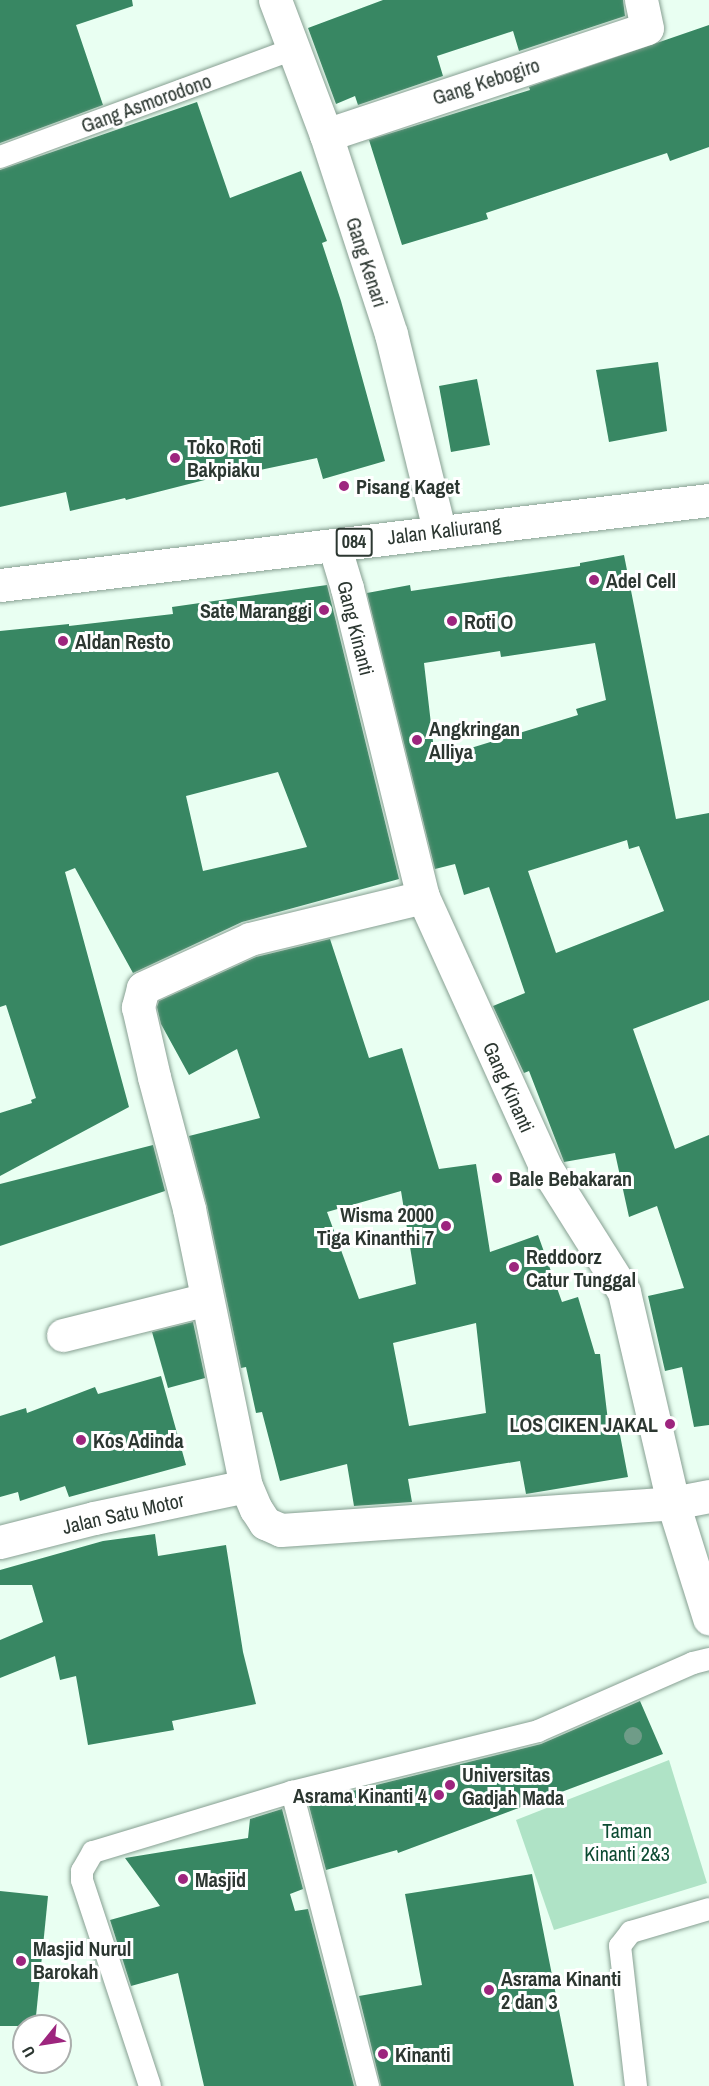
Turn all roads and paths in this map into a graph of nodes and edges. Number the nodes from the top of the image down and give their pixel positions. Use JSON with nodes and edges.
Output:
{"nodes":[{"id":1,"x":275,"y":0,"type":"edge"},
{"id":2,"x":644,"y":14,"type":"edge"},
{"id":3,"x":293,"y":49,"type":"junction"},
{"id":4,"x":326,"y":135,"type":"junction"},
{"id":5,"x":0,"y":157,"type":"edge"},
{"id":6,"x":709,"y":500,"type":"edge"},
{"id":7,"x":439,"y":530,"type":"junction"},
{"id":8,"x":334,"y":545,"type":"junction"},
{"id":9,"x":0,"y":585,"type":"edge"},
{"id":10,"x":423,"y":897,"type":"junction"},
{"id":11,"x":207,"y":1299,"type":"junction"},
{"id":12,"x":63,"y":1335,"type":"dead end"},
{"id":13,"x":246,"y":1486,"type":"junction"},
{"id":14,"x":709,"y":1496,"type":"edge"},
{"id":15,"x":673,"y":1503,"type":"junction"},
{"id":16,"x":0,"y":1542,"type":"edge"},
{"id":17,"x":709,"y":1618,"type":"edge"},
{"id":18,"x":709,"y":1659,"type":"edge"},
{"id":19,"x":292,"y":1792,"type":"junction"},
{"id":20,"x":709,"y":1909,"type":"edge"},
{"id":21,"x":150,"y":2086,"type":"edge"},
{"id":22,"x":368,"y":2086,"type":"edge"},
{"id":23,"x":636,"y":2086,"type":"edge"}],
"edges":[{"from":1,"to":3,"type":"street","name":"Gang Kenari"},
{"from":2,"to":4,"type":"street","name":"Gang Kebogiro"},
{"from":3,"to":4,"type":"street","name":"Gang Kenari"},
{"from":3,"to":5,"type":"lane","name":"Gang Asmorodono"},
{"from":4,"to":7,"type":"street","name":"Gang Kenari"},
{"from":6,"to":7,"type":"street","name":"Jalan Kaliurang","number":"084"},
{"from":7,"to":8,"type":"street","name":"Jalan Kaliurang","number":"084"},
{"from":8,"to":9,"type":"street","name":"Jalan Kaliurang","number":"084"},
{"from":8,"to":10,"type":"street","name":"Gang Kinanti"},
{"from":10,"to":11,"type":"street"},
{"from":10,"to":15,"type":"street","name":"Gang Kinanti"},
{"from":11,"to":12,"type":"street"},
{"from":11,"to":13,"type":"street"},
{"from":13,"to":15,"type":"street"},
{"from":13,"to":16,"type":"street","name":"Jalan Satu Motor"},
{"from":14,"to":15,"type":"street"},
{"from":15,"to":17,"type":"street","name":"Gang Kinanti"},
{"from":18,"to":19,"type":"lane"},
{"from":19,"to":21,"type":"lane"},
{"from":19,"to":22,"type":"lane"},
{"from":20,"to":23,"type":"lane"}]}
